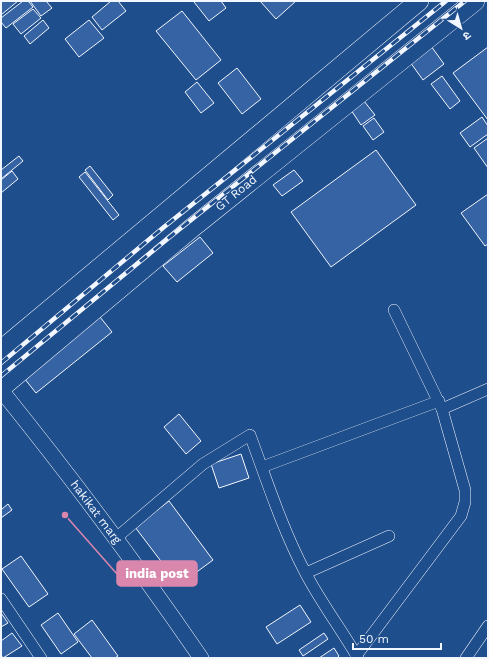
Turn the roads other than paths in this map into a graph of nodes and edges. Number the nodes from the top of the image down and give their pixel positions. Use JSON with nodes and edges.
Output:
{"nodes":[{"id":1,"x":419,"y":1,"type":"edge"},
{"id":2,"x":475,"y":1,"type":"edge"},
{"id":3,"x":173,"y":207,"type":"junction"},
{"id":4,"x":192,"y":228,"type":"junction"},
{"id":5,"x":394,"y":310,"type":"dead end"},
{"id":6,"x":1,"y":350,"type":"edge"},
{"id":7,"x":1,"y":389,"type":"edge"},
{"id":8,"x":488,"y":389,"type":"edge"},
{"id":9,"x":440,"y":405,"type":"junction"},
{"id":10,"x":262,"y":467,"type":"junction"},
{"id":11,"x":389,"y":536,"type":"dead end"},
{"id":12,"x":116,"y":538,"type":"junction"},
{"id":13,"x":306,"y":573,"type":"junction"},
{"id":14,"x":1,"y":599,"type":"edge"},
{"id":15,"x":488,"y":626,"type":"edge"},
{"id":16,"x":357,"y":657,"type":"edge"},
{"id":17,"x":41,"y":658,"type":"edge"},
{"id":18,"x":201,"y":658,"type":"edge"},
{"id":19,"x":466,"y":658,"type":"edge"}],
"edges":[{"from":1,"to":3,"type":"highway"},
{"from":2,"to":4,"type":"highway","name":"GT Road"},
{"from":3,"to":4,"type":"highway"},
{"from":3,"to":6,"type":"highway"},
{"from":4,"to":7,"type":"highway","name":"GT Road"},
{"from":5,"to":9,"type":"street"},
{"from":7,"to":12,"type":"street","name":"hakikat marg"},
{"from":8,"to":9,"type":"street"},
{"from":9,"to":10,"type":"street"},
{"from":9,"to":16,"type":"street"},
{"from":10,"to":12,"type":"street"},
{"from":10,"to":13,"type":"street"},
{"from":11,"to":13,"type":"street"},
{"from":12,"to":18,"type":"street","name":"hakikat marg"},
{"from":13,"to":16,"type":"street"},
{"from":14,"to":17,"type":"street"},
{"from":15,"to":19,"type":"street"}]}
